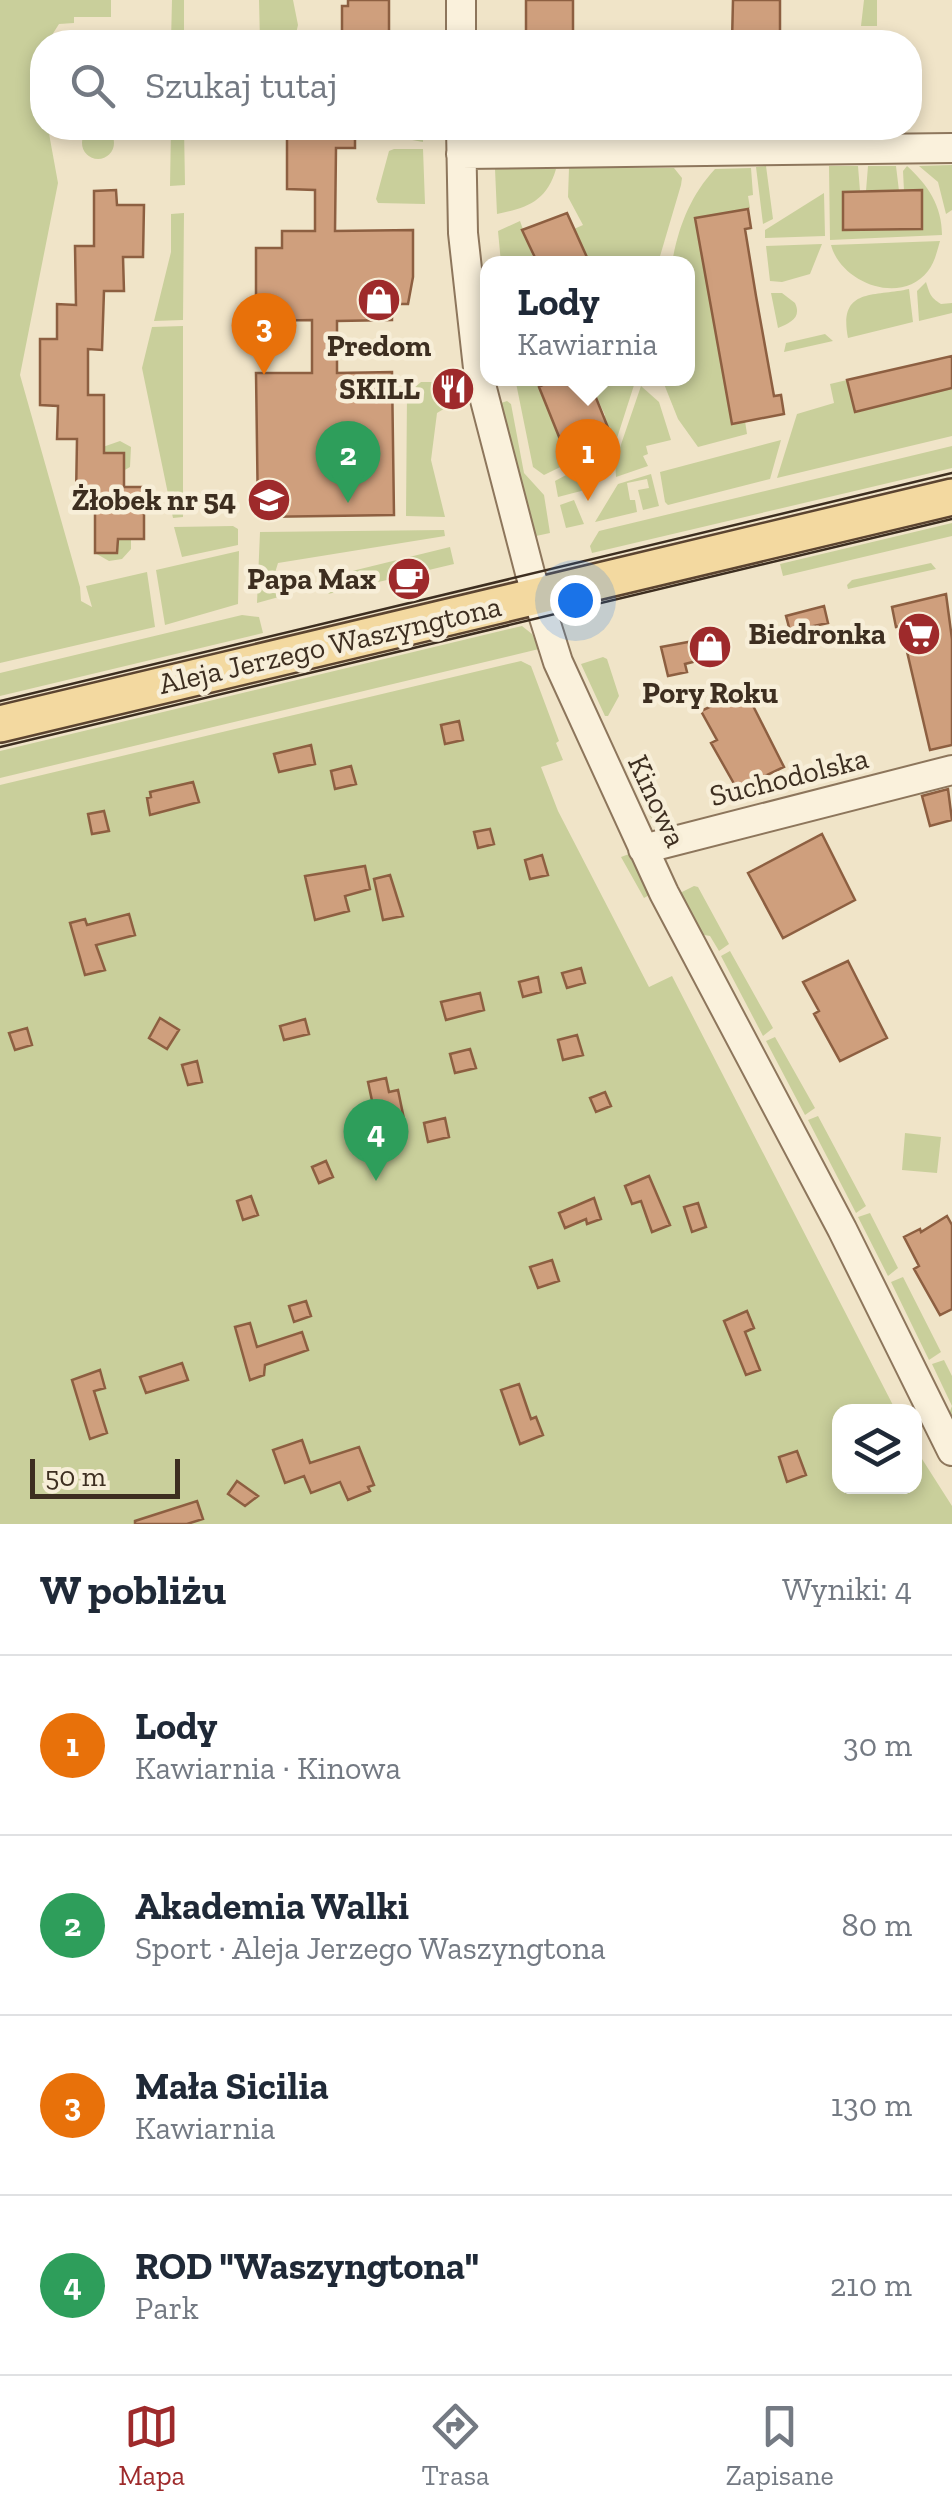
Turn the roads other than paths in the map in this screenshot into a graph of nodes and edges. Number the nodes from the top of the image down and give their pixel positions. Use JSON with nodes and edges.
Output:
{"nodes":[{"id":1,"x":461,"y":0,"type":"edge"},
{"id":2,"x":461,"y":30,"type":"edge"},
{"id":3,"x":461,"y":141,"type":"edge"},
{"id":4,"x":952,"y":148,"type":"edge"},
{"id":5,"x":480,"y":381,"type":"edge"},
{"id":6,"x":481,"y":386,"type":"edge"},
{"id":7,"x":952,"y":496,"type":"edge"},
{"id":8,"x":538,"y":596,"type":"junction"},
{"id":9,"x":0,"y":724,"type":"edge"},
{"id":10,"x":952,"y":770,"type":"edge"},
{"id":11,"x":643,"y":849,"type":"junction"},
{"id":12,"x":952,"y":1451,"type":"edge"}],
"edges":[{"from":1,"to":2,"type":"street"},
{"from":3,"to":4,"type":"street"},
{"from":3,"to":5,"type":"street","name":"Kinowa"},
{"from":6,"to":8,"type":"street","name":"Kinowa"},
{"from":7,"to":8,"type":"main road","name":"Aleja Jerzego Waszyngtona"},
{"from":8,"to":9,"type":"main road","name":"Aleja Jerzego Waszyngtona"},
{"from":8,"to":11,"type":"street","name":"Kinowa"},
{"from":10,"to":11,"type":"street","name":"Suchodolska"},
{"from":11,"to":12,"type":"street","name":"Kinowa"}]}
